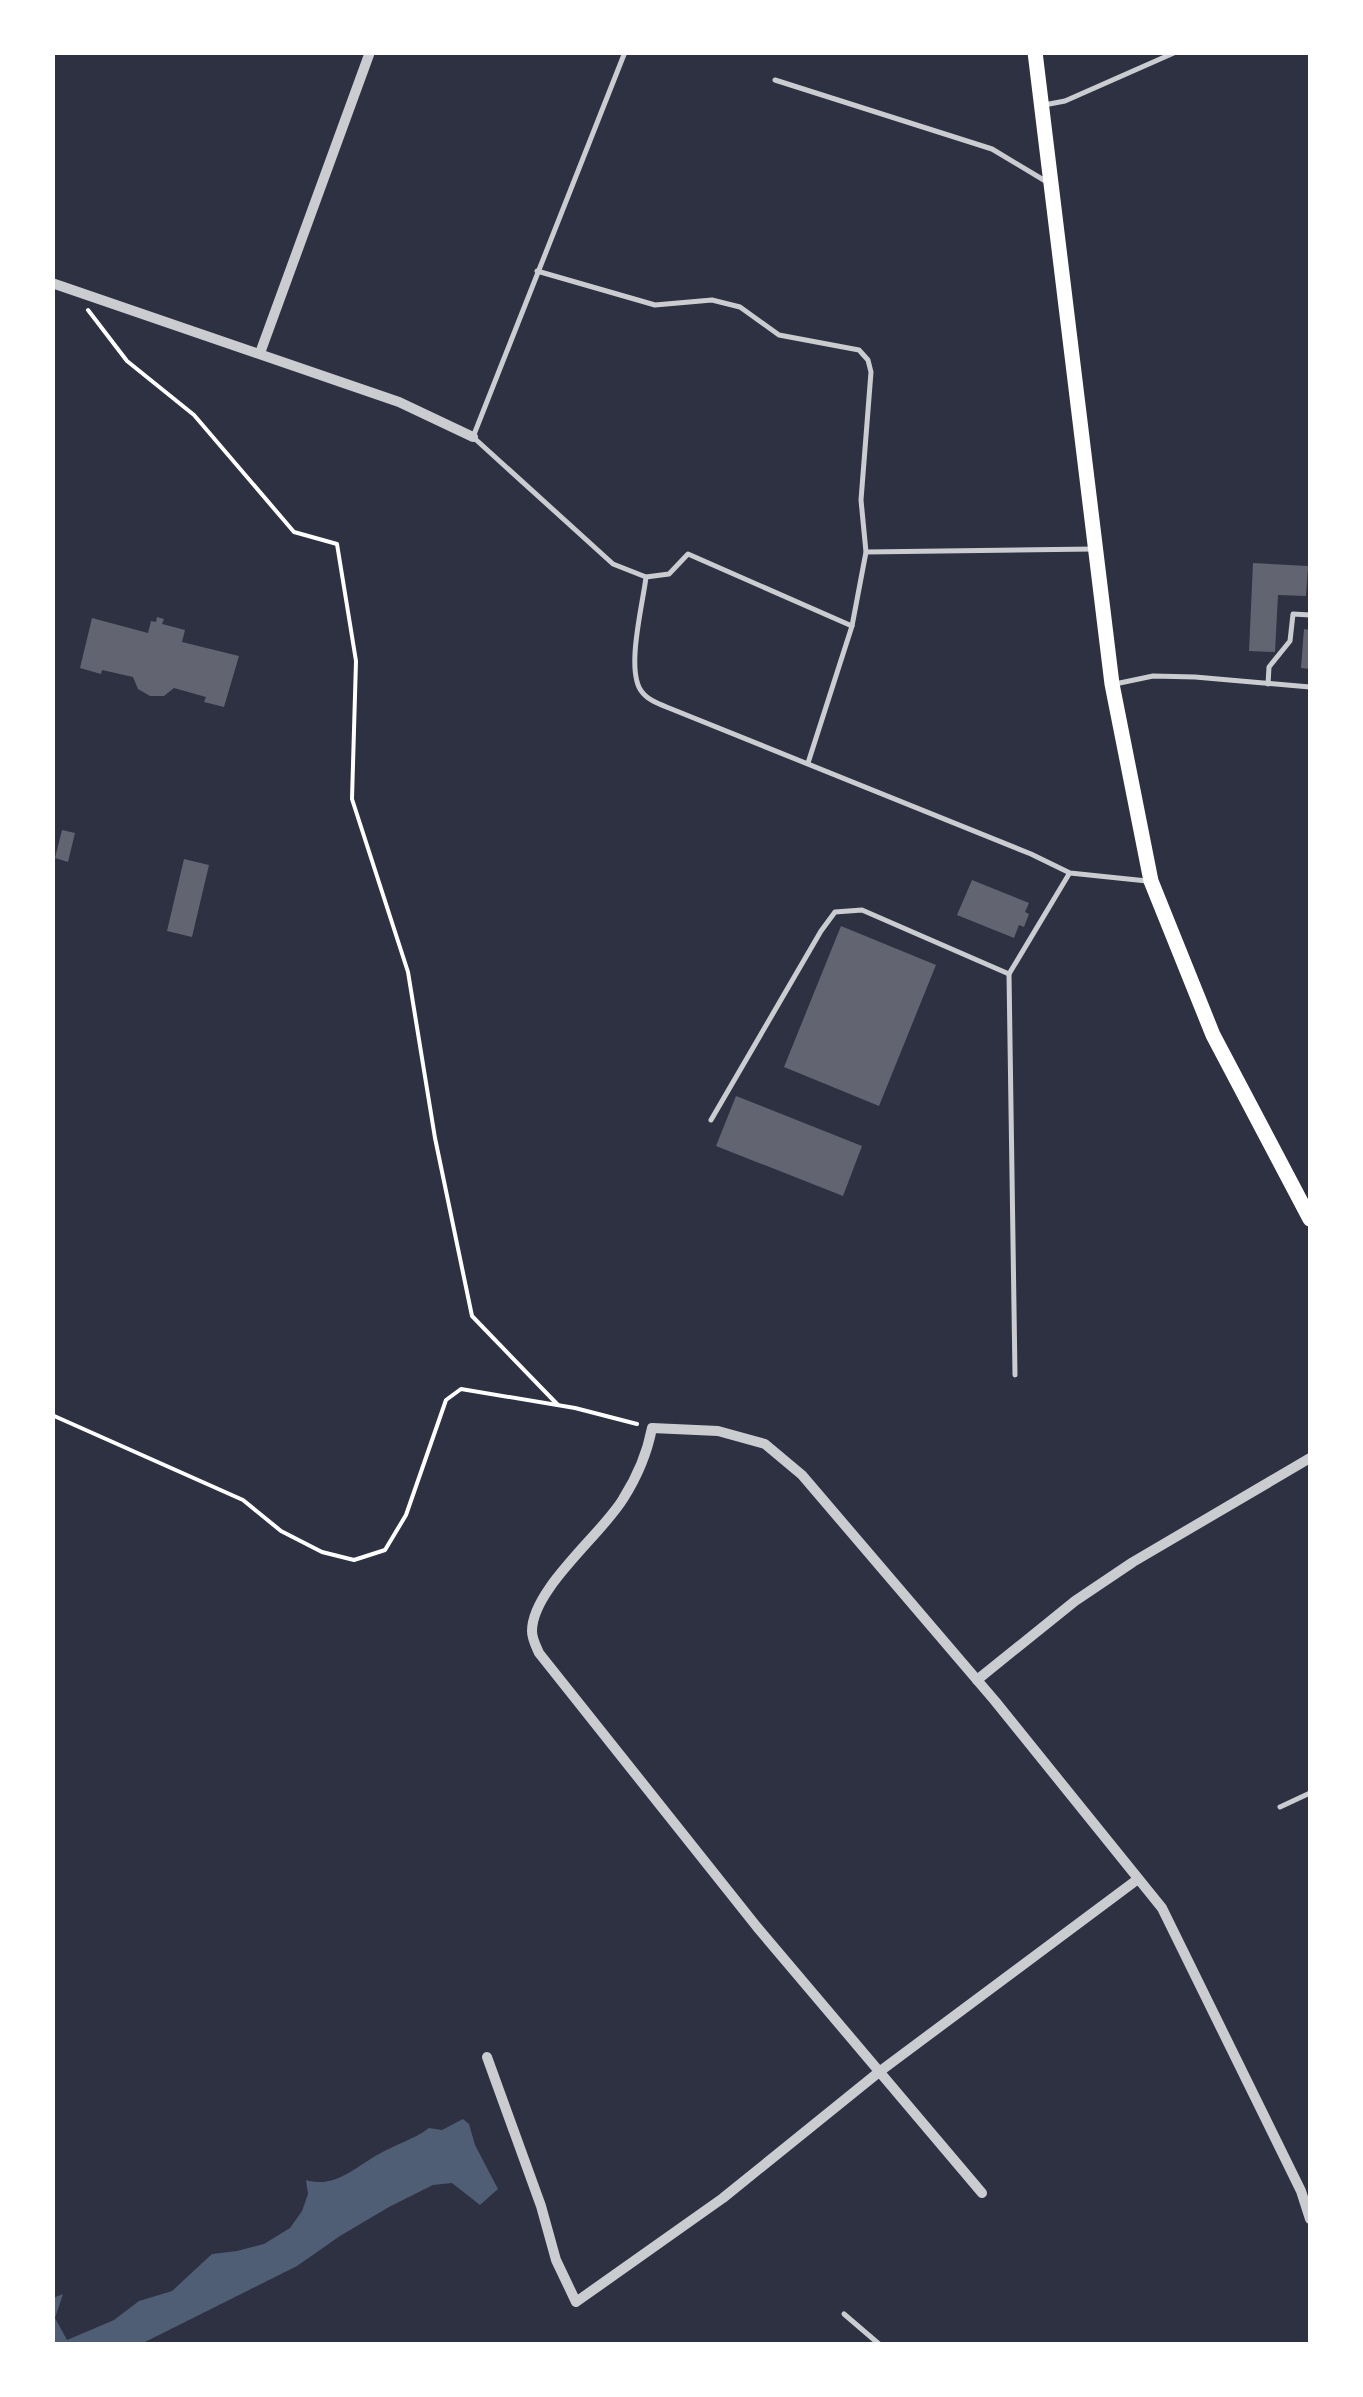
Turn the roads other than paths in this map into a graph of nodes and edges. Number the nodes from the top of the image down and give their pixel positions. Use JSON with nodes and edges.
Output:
{"nodes":[{"id":1,"x":370,"y":52,"type":"edge"},
{"id":2,"x":624,"y":52,"type":"edge"},
{"id":3,"x":1035,"y":52,"type":"edge"},
{"id":4,"x":1176,"y":52,"type":"edge"},
{"id":5,"x":775,"y":80,"type":"dead end"},
{"id":6,"x":1042,"y":106,"type":"junction"},
{"id":7,"x":1051,"y":184,"type":"junction"},
{"id":8,"x":537,"y":271,"type":"junction"},
{"id":9,"x":52,"y":282,"type":"edge"},
{"id":10,"x":260,"y":353,"type":"junction"},
{"id":11,"x":473,"y":438,"type":"junction"},
{"id":12,"x":1096,"y":549,"type":"junction"},
{"id":13,"x":866,"y":552,"type":"junction"},
{"id":14,"x":646,"y":577,"type":"junction"},
{"id":15,"x":1310,"y":615,"type":"edge"},
{"id":16,"x":852,"y":626,"type":"junction"},
{"id":17,"x":1112,"y":684,"type":"junction"},
{"id":18,"x":1268,"y":684,"type":"junction"},
{"id":19,"x":1310,"y":688,"type":"edge"},
{"id":20,"x":808,"y":762,"type":"junction"},
{"id":21,"x":1070,"y":873,"type":"junction"},
{"id":22,"x":1151,"y":881,"type":"junction"},
{"id":23,"x":1009,"y":974,"type":"junction"},
{"id":24,"x":711,"y":1120,"type":"dead end"},
{"id":25,"x":1310,"y":1219,"type":"edge"},
{"id":26,"x":1015,"y":1375,"type":"dead end"},
{"id":27,"x":1310,"y":1458,"type":"edge"},
{"id":28,"x":977,"y":1680,"type":"junction"},
{"id":29,"x":1310,"y":1794,"type":"edge"},
{"id":30,"x":1280,"y":1808,"type":"dead end"},
{"id":31,"x":1138,"y":1879,"type":"junction"},
{"id":32,"x":487,"y":2057,"type":"dead end"},
{"id":33,"x":879,"y":2072,"type":"junction"},
{"id":34,"x":982,"y":2193,"type":"dead end"},
{"id":35,"x":1310,"y":2220,"type":"edge"},
{"id":36,"x":844,"y":2314,"type":"dead end"},
{"id":37,"x":879,"y":2344,"type":"edge"}],
"edges":[{"from":1,"to":10,"type":"street"},
{"from":2,"to":8,"type":"lane"},
{"from":3,"to":6,"type":"main road"},
{"from":4,"to":6,"type":"lane"},
{"from":5,"to":7,"type":"lane"},
{"from":6,"to":7,"type":"main road"},
{"from":7,"to":12,"type":"main road"},
{"from":8,"to":11,"type":"lane"},
{"from":8,"to":13,"type":"lane"},
{"from":9,"to":10,"type":"street"},
{"from":10,"to":11,"type":"street"},
{"from":11,"to":14,"type":"lane"},
{"from":12,"to":13,"type":"lane"},
{"from":12,"to":17,"type":"main road"},
{"from":13,"to":16,"type":"lane"},
{"from":14,"to":16,"type":"lane"},
{"from":14,"to":20,"type":"lane"},
{"from":15,"to":18,"type":"lane"},
{"from":16,"to":20,"type":"lane"},
{"from":17,"to":18,"type":"lane"},
{"from":17,"to":22,"type":"main road"},
{"from":18,"to":19,"type":"lane"},
{"from":20,"to":21,"type":"lane"},
{"from":21,"to":22,"type":"lane"},
{"from":21,"to":23,"type":"lane"},
{"from":22,"to":25,"type":"main road"},
{"from":23,"to":24,"type":"lane"},
{"from":23,"to":26,"type":"lane"},
{"from":27,"to":28,"type":"street"},
{"from":28,"to":31,"type":"street"},
{"from":28,"to":33,"type":"street"},
{"from":29,"to":30,"type":"lane"},
{"from":31,"to":33,"type":"street"},
{"from":31,"to":35,"type":"street"},
{"from":32,"to":33,"type":"street"},
{"from":33,"to":34,"type":"street"},
{"from":36,"to":37,"type":"lane"}]}
